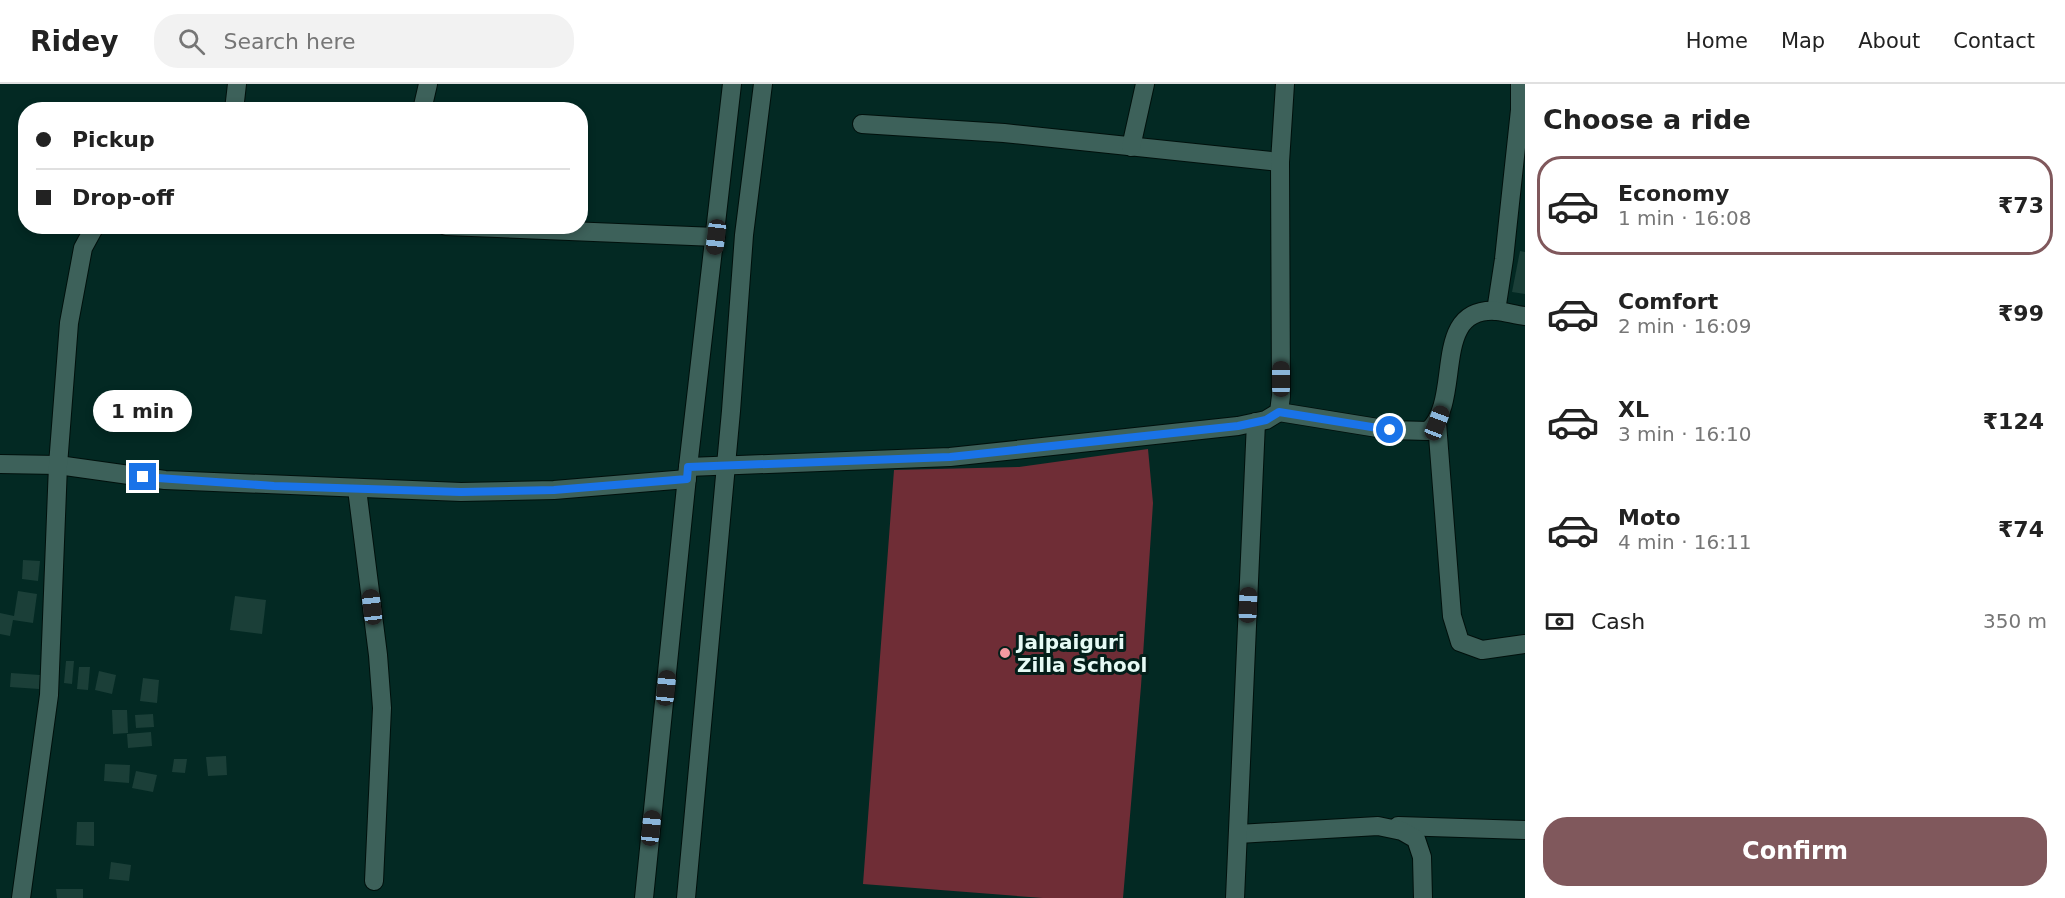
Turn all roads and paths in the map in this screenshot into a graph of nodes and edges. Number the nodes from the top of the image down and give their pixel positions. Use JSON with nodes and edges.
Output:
{"nodes":[{"id":1,"x":237,"y":84,"type":"edge"},
{"id":2,"x":428,"y":84,"type":"edge"},
{"id":3,"x":732,"y":84,"type":"edge"},
{"id":4,"x":763,"y":84,"type":"edge"},
{"id":5,"x":1145,"y":84,"type":"edge"},
{"id":6,"x":1285,"y":84,"type":"edge"},
{"id":7,"x":1520,"y":84,"type":"edge"},
{"id":8,"x":235,"y":102,"type":"edge"},
{"id":9,"x":424,"y":102,"type":"edge"},
{"id":10,"x":862,"y":124,"type":"dead end"},
{"id":11,"x":1131,"y":147,"type":"junction"},
{"id":12,"x":1280,"y":162,"type":"junction"},
{"id":13,"x":588,"y":232,"type":"edge"},
{"id":14,"x":91,"y":234,"type":"edge"},
{"id":15,"x":716,"y":237,"type":"junction"},
{"id":16,"x":1496,"y":311,"type":"junction"},
{"id":17,"x":1525,"y":316,"type":"edge"},
{"id":18,"x":1279,"y":412,"type":"junction"},
{"id":19,"x":1256,"y":422,"type":"junction"},
{"id":20,"x":1437,"y":423,"type":"junction"},
{"id":21,"x":0,"y":464,"type":"edge"},
{"id":22,"x":58,"y":465,"type":"junction"},
{"id":23,"x":726,"y":465,"type":"junction"},
{"id":24,"x":688,"y":473,"type":"junction"},
{"id":25,"x":357,"y":489,"type":"junction"},
{"id":26,"x":1525,"y":644,"type":"edge"},
{"id":27,"x":1378,"y":826,"type":"junction"},
{"id":28,"x":1525,"y":830,"type":"edge"},
{"id":29,"x":1238,"y":834,"type":"junction"},
{"id":30,"x":374,"y":881,"type":"dead end"},
{"id":31,"x":21,"y":898,"type":"edge"},
{"id":32,"x":644,"y":898,"type":"edge"},
{"id":33,"x":686,"y":898,"type":"edge"},
{"id":34,"x":1235,"y":898,"type":"edge"},
{"id":35,"x":1423,"y":898,"type":"edge"}],
"edges":[{"from":1,"to":8,"type":"street"},
{"from":2,"to":9,"type":"street"},
{"from":3,"to":15,"type":"street"},
{"from":4,"to":23,"type":"street"},
{"from":5,"to":11,"type":"street"},
{"from":6,"to":12,"type":"street"},
{"from":7,"to":16,"type":"street"},
{"from":10,"to":11,"type":"street"},
{"from":11,"to":12,"type":"street"},
{"from":12,"to":18,"type":"street"},
{"from":13,"to":15,"type":"street"},
{"from":14,"to":22,"type":"street"},
{"from":15,"to":24,"type":"street"},
{"from":16,"to":17,"type":"street"},
{"from":16,"to":20,"type":"street"},
{"from":18,"to":19,"type":"street"},
{"from":18,"to":20,"type":"street"},
{"from":19,"to":23,"type":"street"},
{"from":19,"to":29,"type":"street"},
{"from":20,"to":26,"type":"street"},
{"from":21,"to":22,"type":"street"},
{"from":22,"to":25,"type":"street"},
{"from":22,"to":31,"type":"street"},
{"from":23,"to":24,"type":"street"},
{"from":23,"to":33,"type":"street"},
{"from":24,"to":25,"type":"street"},
{"from":24,"to":32,"type":"street"},
{"from":25,"to":30,"type":"street"},
{"from":27,"to":28,"type":"street"},
{"from":27,"to":29,"type":"street"},
{"from":27,"to":35,"type":"street"},
{"from":29,"to":34,"type":"street"}]}
